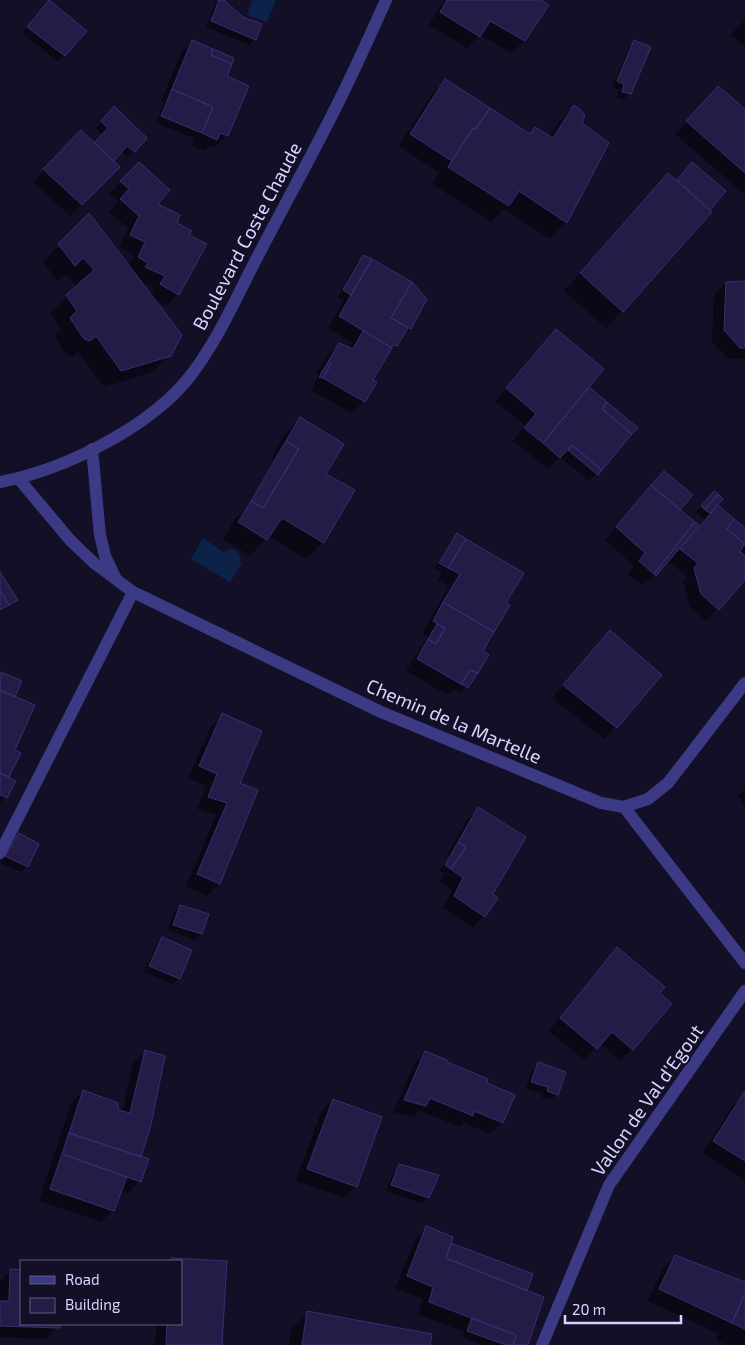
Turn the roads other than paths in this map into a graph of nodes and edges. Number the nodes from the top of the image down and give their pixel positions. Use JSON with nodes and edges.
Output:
{"nodes":[{"id":1,"x":386,"y":0,"type":"edge"},
{"id":2,"x":92,"y":449,"type":"junction"},
{"id":3,"x":18,"y":478,"type":"junction"},
{"id":4,"x":0,"y":482,"type":"edge"},
{"id":5,"x":116,"y":579,"type":"junction"},
{"id":6,"x":133,"y":592,"type":"junction"},
{"id":7,"x":745,"y":683,"type":"edge"},
{"id":8,"x":624,"y":807,"type":"junction"},
{"id":9,"x":0,"y":853,"type":"edge"},
{"id":10,"x":745,"y":963,"type":"edge"},
{"id":11,"x":745,"y":991,"type":"edge"},
{"id":12,"x":542,"y":1345,"type":"edge"}],
"edges":[{"from":1,"to":2,"type":"street","name":"Boulevard Coste Chaude"},
{"from":2,"to":3,"type":"street"},
{"from":2,"to":5,"type":"street","name":"Chemin de la Martelle"},
{"from":3,"to":4,"type":"street"},
{"from":3,"to":5,"type":"street","name":"Chemin de la Martelle"},
{"from":5,"to":6,"type":"street","name":"Chemin de la Martelle"},
{"from":6,"to":8,"type":"street","name":"Chemin de la Martelle"},
{"from":6,"to":9,"type":"street"},
{"from":7,"to":8,"type":"street","name":"Chemin de la Martelle"},
{"from":8,"to":10,"type":"street"},
{"from":11,"to":12,"type":"street","name":"Vallon de Val d'Egout"}]}
